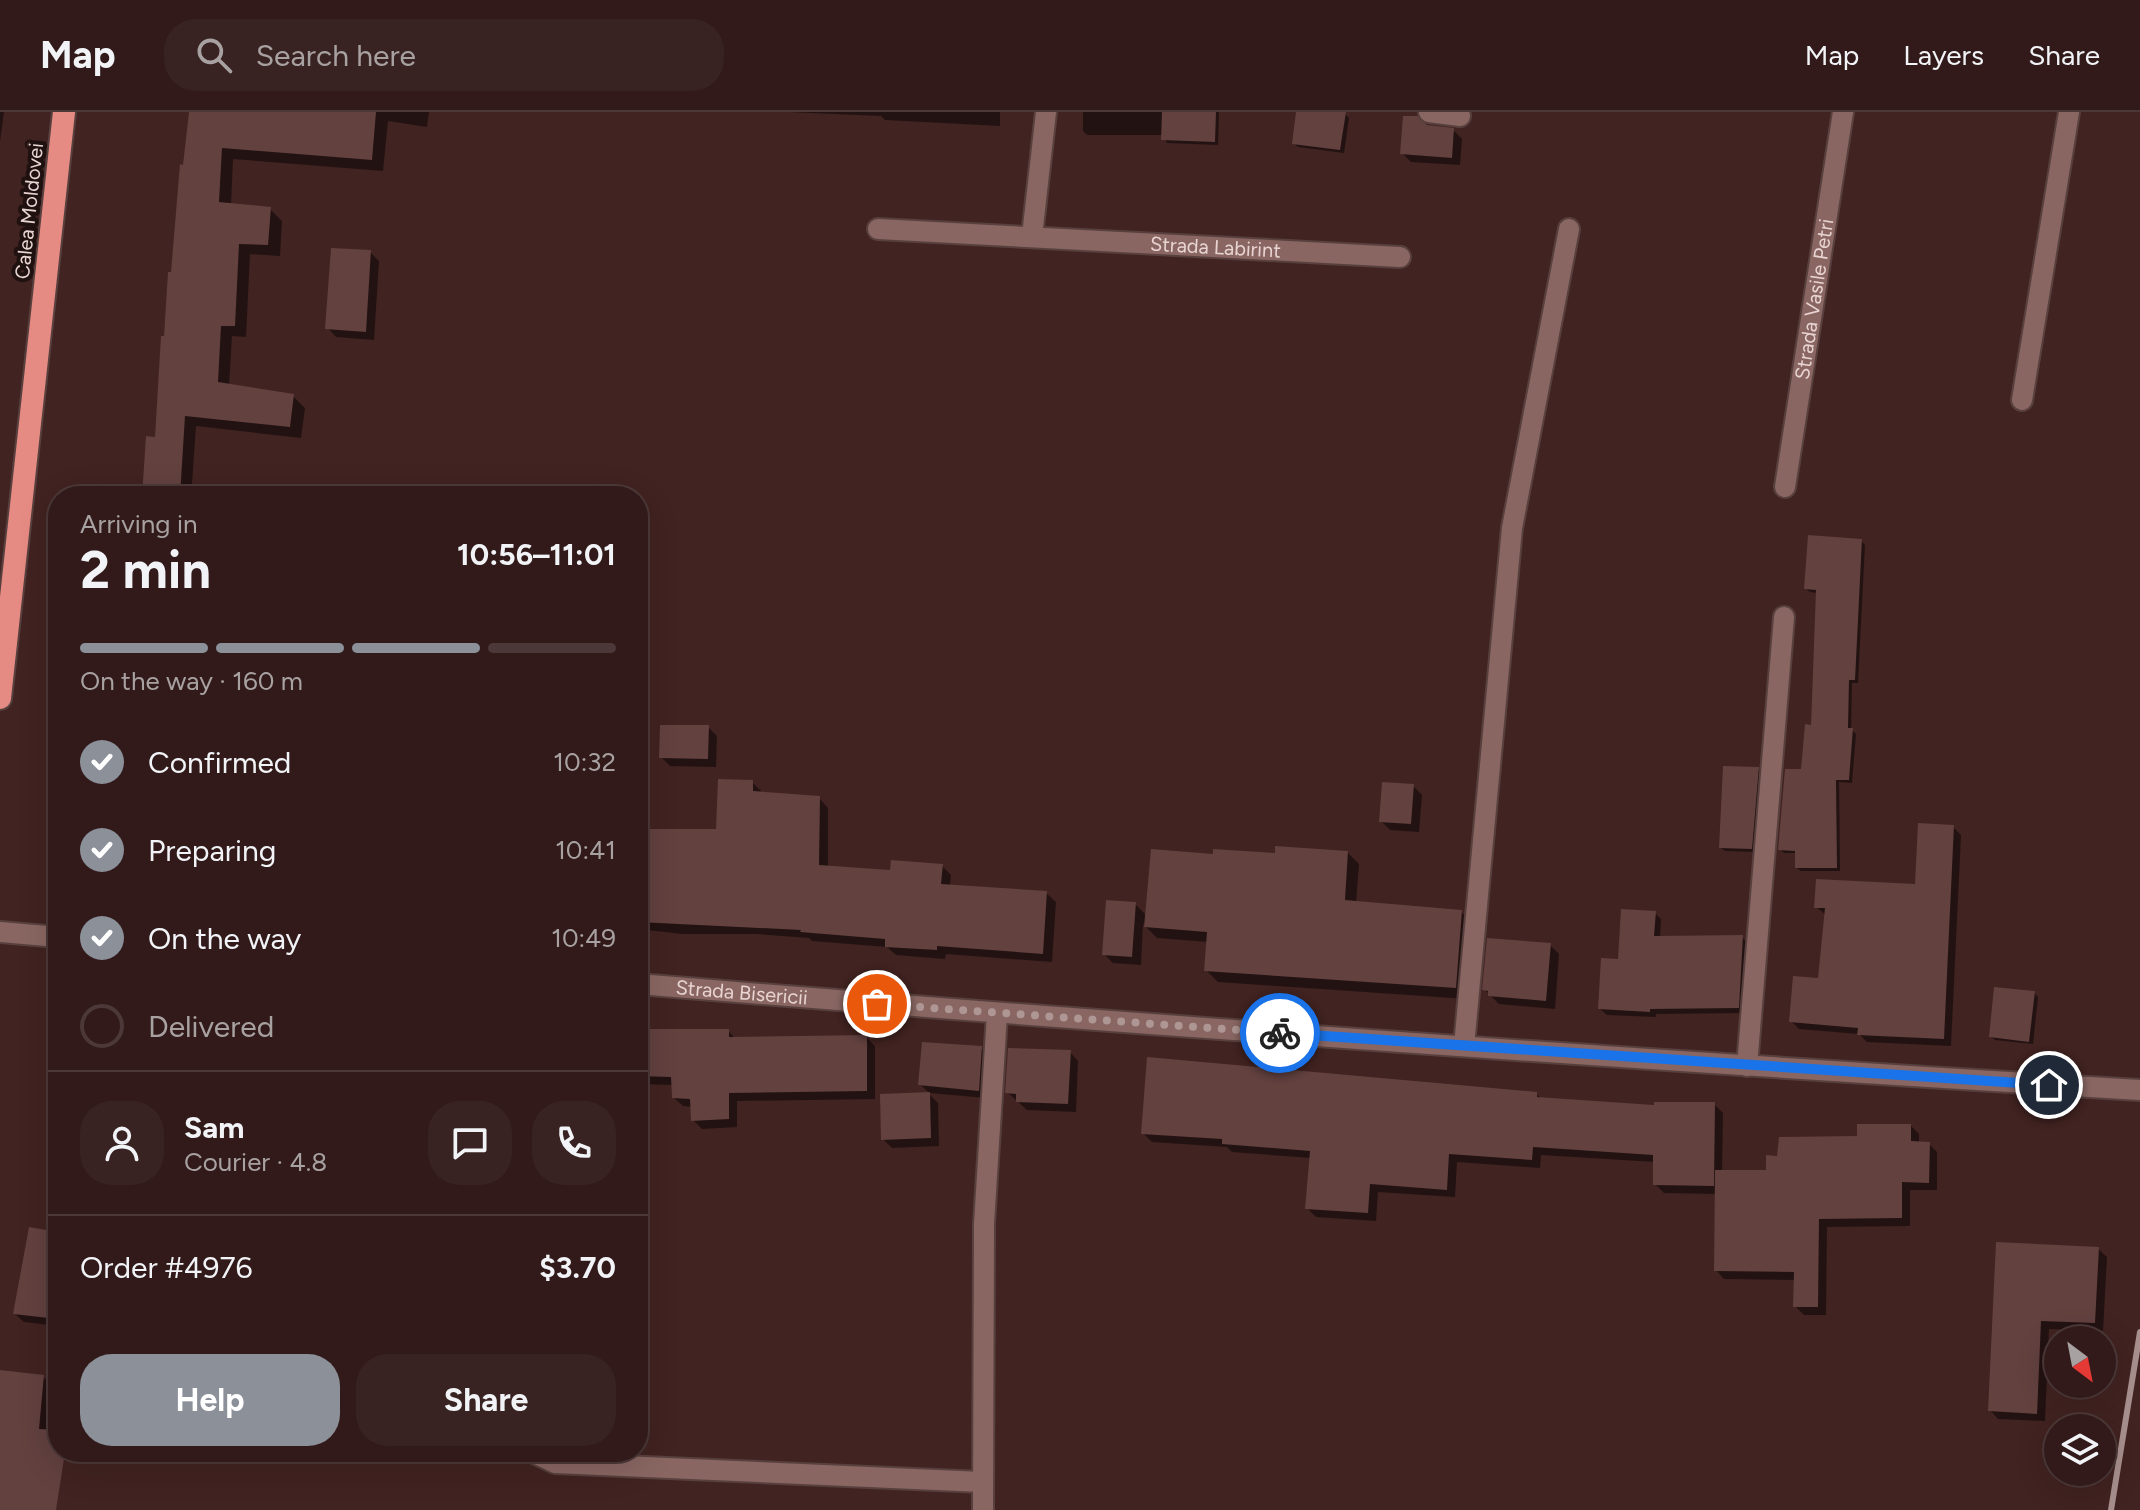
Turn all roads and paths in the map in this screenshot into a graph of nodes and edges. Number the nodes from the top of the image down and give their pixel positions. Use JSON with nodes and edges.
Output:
{"nodes":[{"id":1,"x":64,"y":112,"type":"edge"},
{"id":2,"x":1046,"y":112,"type":"edge"},
{"id":3,"x":1429,"y":112,"type":"edge"},
{"id":4,"x":1843,"y":112,"type":"edge"},
{"id":5,"x":2069,"y":112,"type":"edge"},
{"id":6,"x":1460,"y":116,"type":"dead end"},
{"id":7,"x":878,"y":229,"type":"dead end"},
{"id":8,"x":1569,"y":229,"type":"dead end"},
{"id":9,"x":1032,"y":236,"type":"junction"},
{"id":10,"x":1400,"y":257,"type":"dead end"},
{"id":11,"x":2022,"y":400,"type":"dead end"},
{"id":12,"x":1785,"y":487,"type":"dead end"},
{"id":13,"x":1784,"y":617,"type":"dead end"},
{"id":14,"x":0,"y":698,"type":"edge"},
{"id":15,"x":0,"y":932,"type":"edge"},
{"id":16,"x":48,"y":936,"type":"edge"},
{"id":17,"x":648,"y":985,"type":"edge"},
{"id":18,"x":997,"y":1014,"type":"junction"},
{"id":19,"x":1464,"y":1046,"type":"junction"},
{"id":20,"x":1747,"y":1066,"type":"junction"},
{"id":21,"x":2140,"y":1090,"type":"edge"},
{"id":22,"x":553,"y":1462,"type":"edge"},
{"id":23,"x":982,"y":1482,"type":"junction"},
{"id":24,"x":983,"y":1510,"type":"edge"}],
"edges":[{"from":1,"to":14,"type":"highway","name":"Calea Moldovei"},
{"from":2,"to":9,"type":"street"},
{"from":3,"to":6,"type":"street"},
{"from":4,"to":12,"type":"street","name":"Strada Vasile Petri"},
{"from":5,"to":11,"type":"street"},
{"from":7,"to":9,"type":"street","name":"Strada Labirint"},
{"from":8,"to":19,"type":"street"},
{"from":9,"to":10,"type":"street","name":"Strada Labirint"},
{"from":13,"to":20,"type":"street"},
{"from":15,"to":16,"type":"street"},
{"from":17,"to":18,"type":"street","name":"Strada Bisericii"},
{"from":18,"to":19,"type":"street","name":"Strada Bisericii"},
{"from":18,"to":23,"type":"street"},
{"from":19,"to":20,"type":"street","name":"Strada Bisericii"},
{"from":20,"to":21,"type":"street","name":"Strada Bisericii"},
{"from":22,"to":23,"type":"street"},
{"from":23,"to":24,"type":"street"}]}
